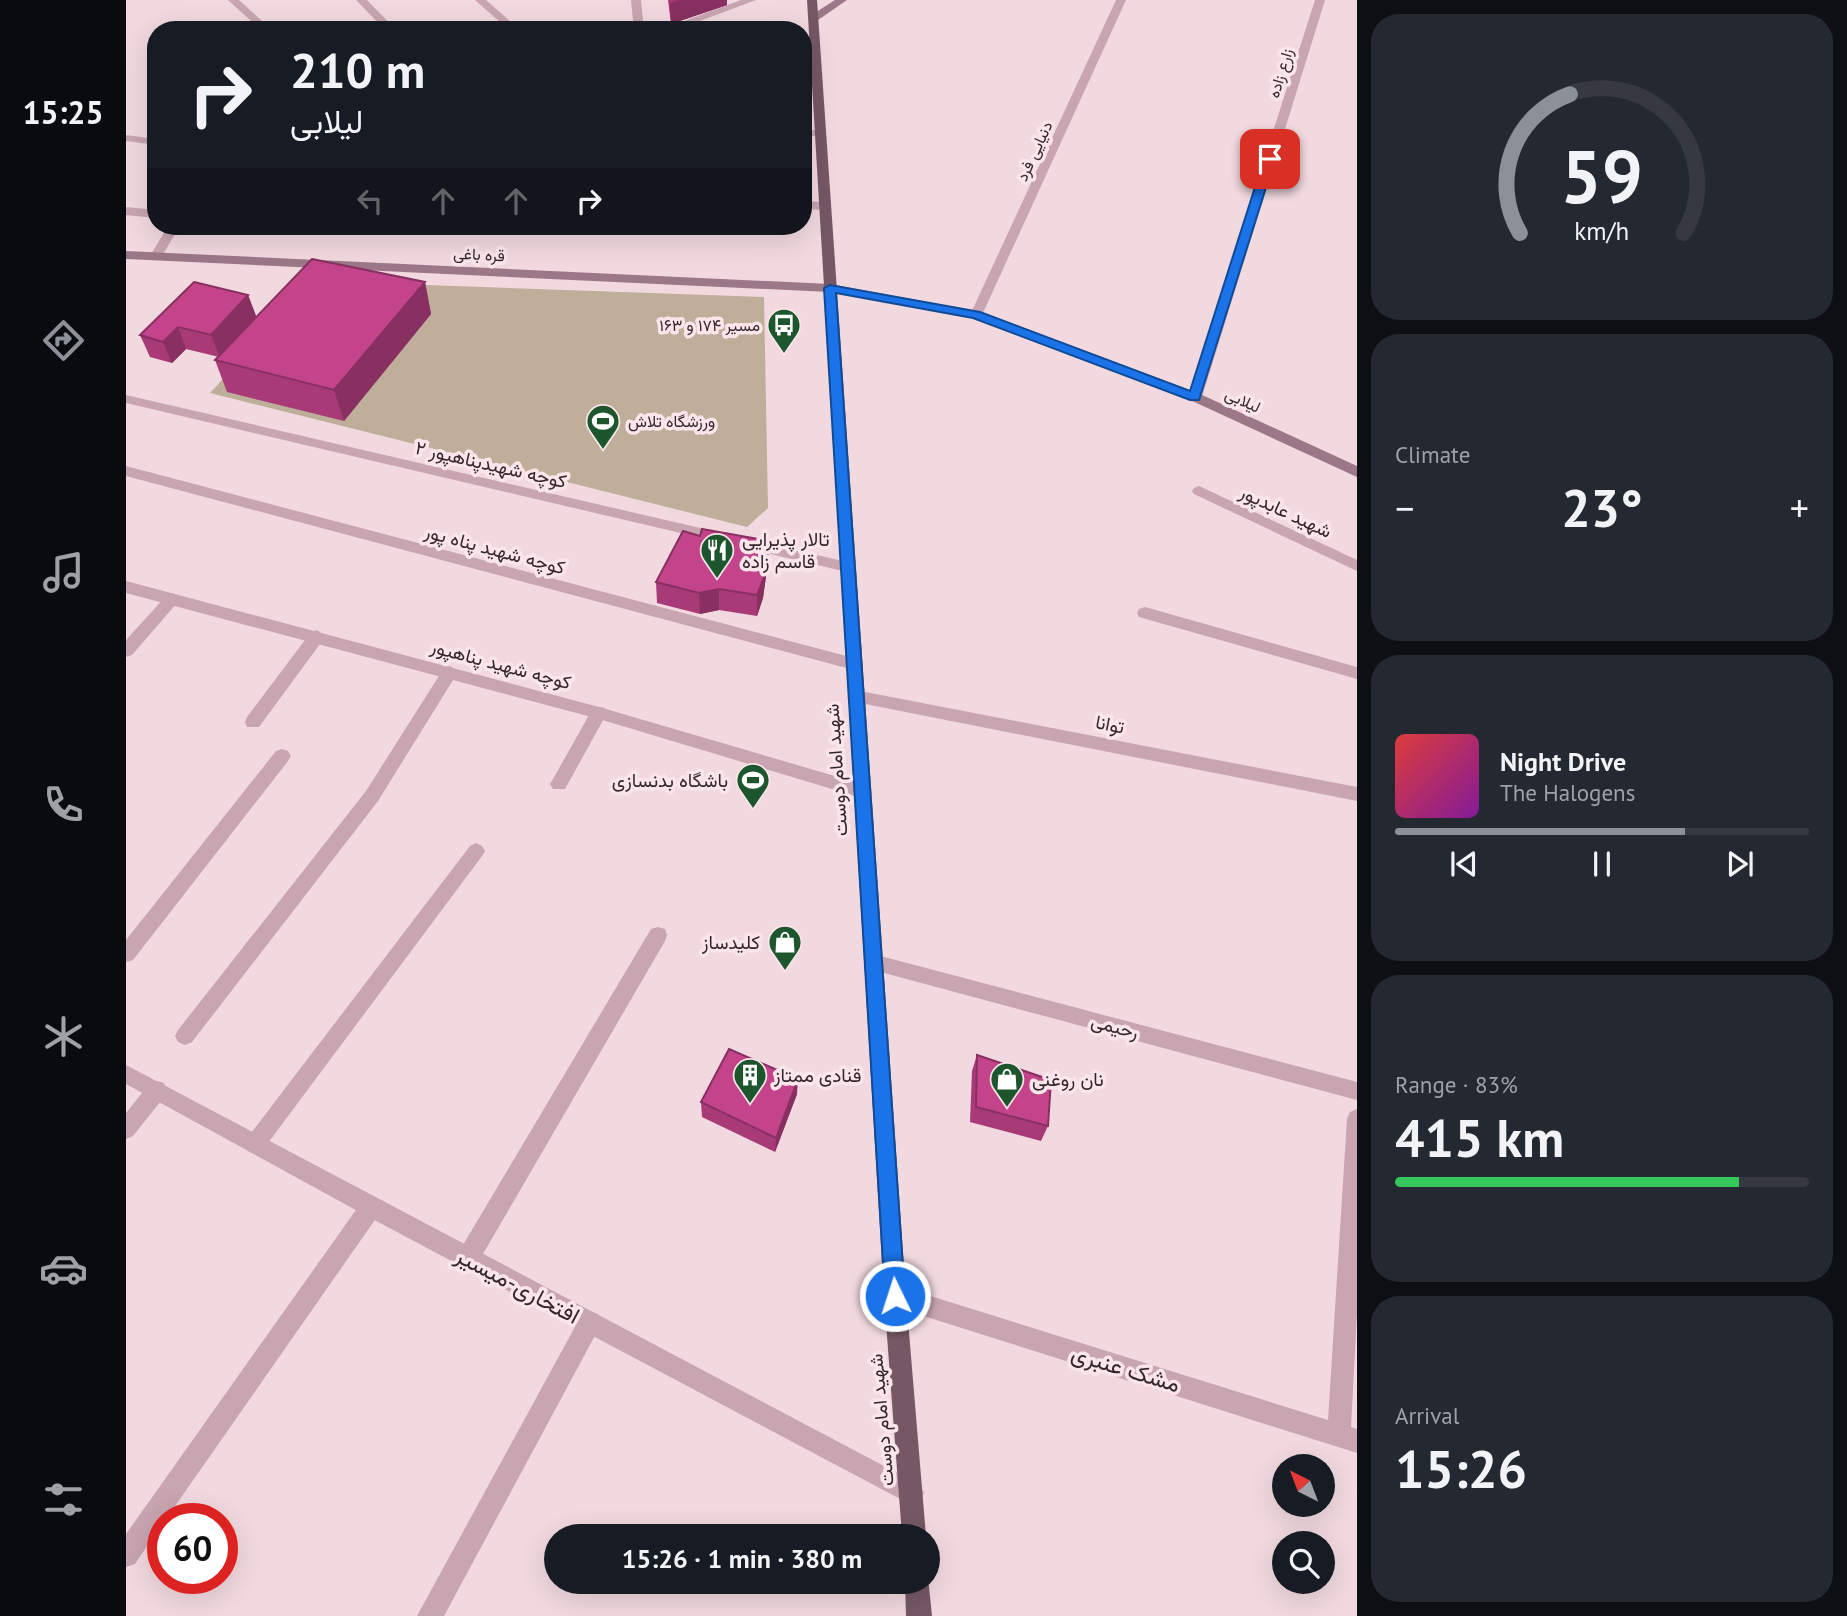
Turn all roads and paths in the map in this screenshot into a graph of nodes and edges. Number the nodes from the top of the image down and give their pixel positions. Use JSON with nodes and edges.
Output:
{"nodes":[{"id":1,"x":233,"y":0,"type":"edge"},
{"id":2,"x":361,"y":0,"type":"edge"},
{"id":3,"x":480,"y":0,"type":"edge"},
{"id":4,"x":636,"y":0,"type":"edge"},
{"id":5,"x":751,"y":0,"type":"edge"},
{"id":6,"x":812,"y":0,"type":"edge"},
{"id":7,"x":842,"y":0,"type":"edge"},
{"id":8,"x":1121,"y":0,"type":"edge"},
{"id":9,"x":1320,"y":0,"type":"edge"},
{"id":10,"x":814,"y":18,"type":"junction"},
{"id":11,"x":257,"y":21,"type":"edge"},
{"id":12,"x":382,"y":21,"type":"edge"},
{"id":13,"x":504,"y":21,"type":"edge"},
{"id":14,"x":638,"y":21,"type":"edge"},
{"id":15,"x":691,"y":21,"type":"edge"},
{"id":16,"x":812,"y":46,"type":"edge"},
{"id":17,"x":812,"y":133,"type":"edge"},
{"id":18,"x":126,"y":138,"type":"edge"},
{"id":19,"x":147,"y":141,"type":"edge"},
{"id":20,"x":812,"y":205,"type":"edge"},
{"id":21,"x":825,"y":206,"type":"junction"},
{"id":22,"x":126,"y":211,"type":"edge"},
{"id":23,"x":147,"y":214,"type":"edge"},
{"id":24,"x":169,"y":235,"type":"edge"},
{"id":25,"x":126,"y":255,"type":"edge"},
{"id":26,"x":156,"y":256,"type":"junction"},
{"id":27,"x":830,"y":288,"type":"junction"},
{"id":28,"x":976,"y":314,"type":"junction"},
{"id":29,"x":1195,"y":397,"type":"junction"},
{"id":30,"x":126,"y":399,"type":"edge"},
{"id":31,"x":126,"y":471,"type":"edge"},
{"id":32,"x":1357,"y":472,"type":"edge"},
{"id":33,"x":1199,"y":491,"type":"dead end"},
{"id":34,"x":1357,"y":566,"type":"edge"},
{"id":35,"x":847,"y":567,"type":"junction"},
{"id":36,"x":126,"y":587,"type":"edge"},
{"id":37,"x":172,"y":598,"type":"junction"},
{"id":38,"x":1145,"y":613,"type":"dead end"},
{"id":39,"x":317,"y":636,"type":"junction"},
{"id":40,"x":126,"y":650,"type":"edge"},
{"id":41,"x":853,"y":664,"type":"junction"},
{"id":42,"x":450,"y":672,"type":"junction"},
{"id":43,"x":1357,"y":673,"type":"edge"},
{"id":44,"x":855,"y":696,"type":"junction"},
{"id":45,"x":598,"y":713,"type":"junction"},
{"id":46,"x":253,"y":722,"type":"dead end"},
{"id":47,"x":282,"y":757,"type":"dead end"},
{"id":48,"x":559,"y":784,"type":"dead end"},
{"id":49,"x":862,"y":791,"type":"junction"},
{"id":50,"x":1357,"y":794,"type":"edge"},
{"id":51,"x":476,"y":851,"type":"dead end"},
{"id":52,"x":658,"y":935,"type":"dead end"},
{"id":53,"x":126,"y":954,"type":"edge"},
{"id":54,"x":873,"y":962,"type":"junction"},
{"id":55,"x":186,"y":1037,"type":"dead end"},
{"id":56,"x":126,"y":1073,"type":"edge"},
{"id":57,"x":157,"y":1090,"type":"junction"},
{"id":58,"x":1357,"y":1091,"type":"edge"},
{"id":59,"x":1357,"y":1119,"type":"edge"},
{"id":60,"x":126,"y":1129,"type":"edge"},
{"id":61,"x":255,"y":1144,"type":"junction"},
{"id":62,"x":371,"y":1207,"type":"junction"},
{"id":63,"x":468,"y":1258,"type":"junction"},
{"id":64,"x":895,"y":1296,"type":"junction"},
{"id":65,"x":590,"y":1322,"type":"junction"},
{"id":66,"x":1348,"y":1438,"type":"edge"},
{"id":67,"x":912,"y":1493,"type":"junction"},
{"id":68,"x":913,"y":1524,"type":"edge"},
{"id":69,"x":126,"y":1555,"type":"edge"},
{"id":70,"x":918,"y":1594,"type":"edge"},
{"id":71,"x":430,"y":1616,"type":"edge"},
{"id":72,"x":919,"y":1616,"type":"edge"}],
"edges":[{"from":1,"to":11,"type":"street"},
{"from":2,"to":12,"type":"street"},
{"from":3,"to":13,"type":"street"},
{"from":4,"to":14,"type":"street"},
{"from":5,"to":15,"type":"street"},
{"from":6,"to":10,"type":"main road","name":"شهید امام دوست"},
{"from":7,"to":10,"type":"main road"},
{"from":8,"to":28,"type":"street","name":"دنیایی فرد"},
{"from":9,"to":29,"type":"street","name":"زارع زاده"},
{"from":10,"to":16,"type":"main road","name":"شهید امام دوست"},
{"from":17,"to":21,"type":"main road","name":"شهید امام دوست"},
{"from":18,"to":19,"type":"street"},
{"from":20,"to":21,"type":"street"},
{"from":21,"to":27,"type":"main road","name":"شهید امام دوست"},
{"from":22,"to":23,"type":"street"},
{"from":24,"to":26,"type":"street"},
{"from":25,"to":26,"type":"main road","name":"قره باغی"},
{"from":26,"to":27,"type":"main road","name":"قره باغی"},
{"from":27,"to":28,"type":"main road","name":"لیلابی"},
{"from":27,"to":35,"type":"main road","name":"شهید امام دوست"},
{"from":28,"to":29,"type":"main road","name":"لیلابی"},
{"from":29,"to":32,"type":"main road","name":"لیلابی"},
{"from":30,"to":35,"type":"street","name":"۲ کوچه شهیدپناهپور"},
{"from":31,"to":41,"type":"street","name":"کوچه شهید پناه پور"},
{"from":33,"to":34,"type":"street","name":"شهید عابدپور"},
{"from":35,"to":41,"type":"main road","name":"شهید امام دوست"},
{"from":36,"to":37,"type":"street","name":"کوچه شهید پناهپور"},
{"from":37,"to":39,"type":"street","name":"کوچه شهید پناهپور"},
{"from":37,"to":40,"type":"street"},
{"from":38,"to":43,"type":"street"},
{"from":39,"to":42,"type":"street","name":"کوچه شهید پناهپور"},
{"from":39,"to":46,"type":"street"},
{"from":41,"to":44,"type":"main road","name":"شهید امام دوست"},
{"from":42,"to":45,"type":"street","name":"کوچه شهید پناهپور"},
{"from":42,"to":55,"type":"street"},
{"from":44,"to":49,"type":"main road","name":"شهید امام دوست"},
{"from":44,"to":50,"type":"street","name":"توانا"},
{"from":45,"to":48,"type":"street"},
{"from":45,"to":49,"type":"street","name":"کوچه شهید پناهپور"},
{"from":47,"to":53,"type":"street"},
{"from":49,"to":54,"type":"main road","name":"شهید امام دوست"},
{"from":51,"to":61,"type":"street"},
{"from":52,"to":63,"type":"street"},
{"from":54,"to":58,"type":"street","name":"رحیمی"},
{"from":54,"to":64,"type":"main road","name":"شهید امام دوست"},
{"from":56,"to":57,"type":"street","name":"افتخاری-میسیر"},
{"from":57,"to":60,"type":"street"},
{"from":57,"to":61,"type":"street","name":"افتخاری-میسیر"},
{"from":59,"to":66,"type":"street"},
{"from":61,"to":62,"type":"street","name":"افتخاری-میسیر"},
{"from":62,"to":63,"type":"street","name":"افتخاری-میسیر"},
{"from":62,"to":69,"type":"street"},
{"from":63,"to":65,"type":"street","name":"افتخاری-میسیر"},
{"from":64,"to":66,"type":"street","name":"مشک عنبری"},
{"from":64,"to":67,"type":"main road","name":"شهید امام دوست"},
{"from":65,"to":67,"type":"street","name":"افتخاری-میسیر"},
{"from":65,"to":71,"type":"street"},
{"from":67,"to":68,"type":"main road","name":"شهید امام دوست"},
{"from":70,"to":72,"type":"main road"}]}
